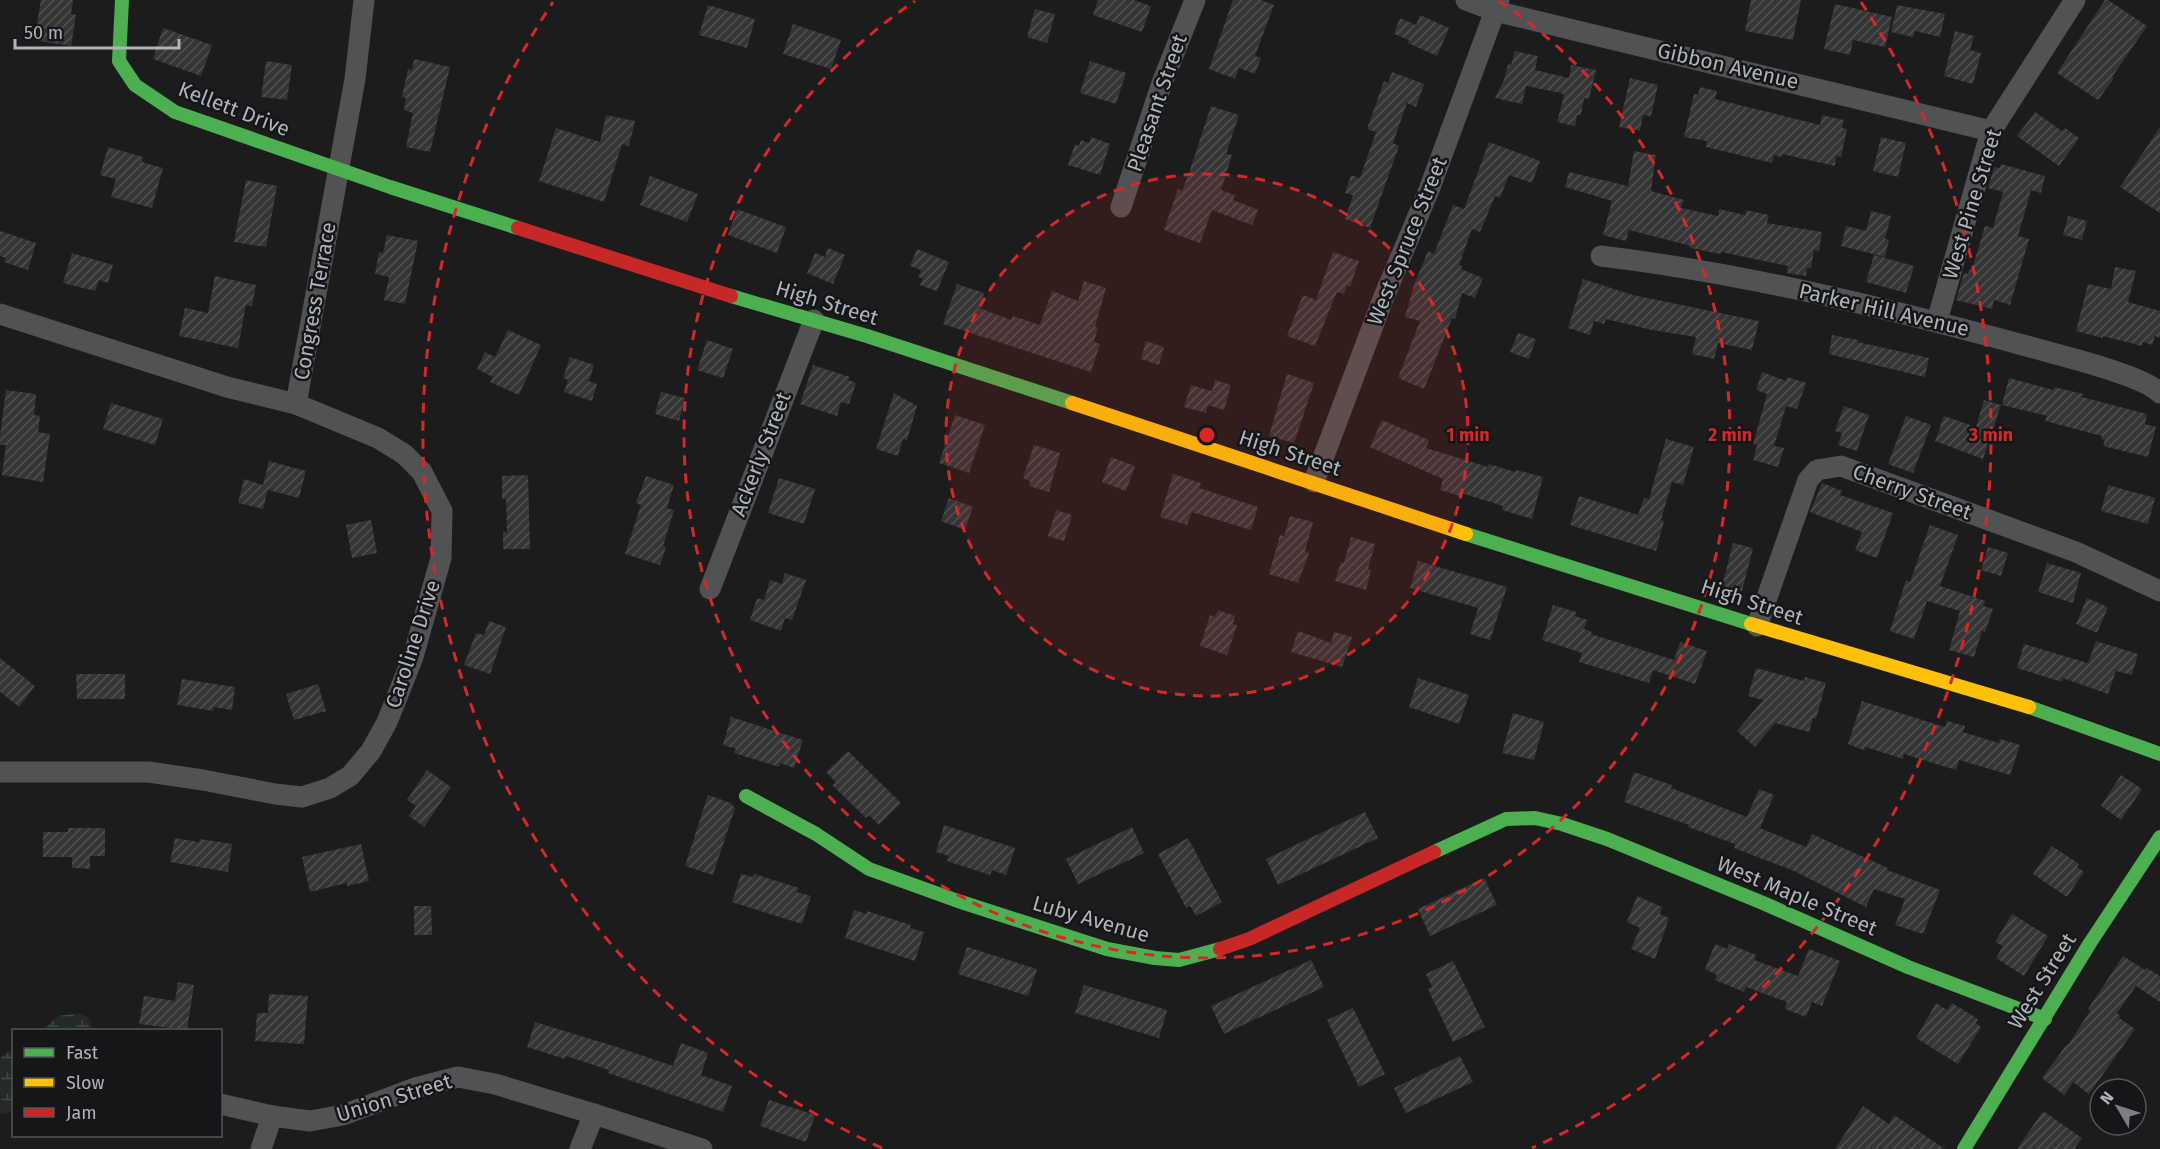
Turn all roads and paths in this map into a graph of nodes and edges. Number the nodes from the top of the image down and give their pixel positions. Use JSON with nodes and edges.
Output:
{"nodes":[{"id":1,"x":122,"y":0,"type":"edge"},
{"id":2,"x":364,"y":0,"type":"edge"},
{"id":3,"x":1195,"y":0,"type":"edge"},
{"id":4,"x":1466,"y":0,"type":"edge"},
{"id":5,"x":2075,"y":0,"type":"edge"},
{"id":6,"x":1497,"y":5,"type":"edge"},
{"id":7,"x":1991,"y":131,"type":"junction"},
{"id":8,"x":338,"y":170,"type":"junction"},
{"id":9,"x":1121,"y":207,"type":"dead end"},
{"id":10,"x":1600,"y":256,"type":"dead end"},
{"id":11,"x":0,"y":314,"type":"edge"},
{"id":12,"x":814,"y":320,"type":"junction"},
{"id":13,"x":1937,"y":321,"type":"junction"},
{"id":14,"x":2160,"y":393,"type":"edge"},
{"id":15,"x":297,"y":404,"type":"junction"},
{"id":16,"x":1314,"y":482,"type":"junction"},
{"id":17,"x":710,"y":589,"type":"dead end"},
{"id":18,"x":2160,"y":591,"type":"edge"},
{"id":19,"x":1757,"y":626,"type":"junction"},
{"id":20,"x":2160,"y":754,"type":"edge"},
{"id":21,"x":0,"y":772,"type":"edge"},
{"id":22,"x":746,"y":796,"type":"dead end"},
{"id":23,"x":1532,"y":818,"type":"joint"},
{"id":24,"x":2160,"y":837,"type":"edge"},
{"id":25,"x":2045,"y":1019,"type":"junction"},
{"id":26,"x":222,"y":1104,"type":"edge"},
{"id":27,"x":594,"y":1113,"type":"junction"},
{"id":28,"x":272,"y":1116,"type":"junction"},
{"id":29,"x":261,"y":1149,"type":"edge"},
{"id":30,"x":580,"y":1149,"type":"edge"},
{"id":31,"x":702,"y":1149,"type":"edge"},
{"id":32,"x":1964,"y":1149,"type":"edge"}],
"edges":[{"from":1,"to":8,"type":"street","name":"Kellett Drive"},
{"from":2,"to":8,"type":"street","name":"Congress Terrace"},
{"from":3,"to":9,"type":"street","name":"Pleasant Street"},
{"from":4,"to":6,"type":"street","name":"Gibbon Avenue"},
{"from":5,"to":7,"type":"street","name":"West Pine Street"},
{"from":6,"to":7,"type":"street","name":"Gibbon Avenue"},
{"from":6,"to":16,"type":"street","name":"West Spruce Street"},
{"from":7,"to":13,"type":"street","name":"West Pine Street"},
{"from":8,"to":12,"type":"street","name":"High Street"},
{"from":8,"to":15,"type":"street","name":"Congress Terrace"},
{"from":10,"to":13,"type":"street","name":"Parker Hill Avenue"},
{"from":11,"to":15,"type":"street","name":"Congress Terrace"},
{"from":12,"to":16,"type":"street","name":"High Street"},
{"from":12,"to":17,"type":"street","name":"Ackerly Street"},
{"from":13,"to":14,"type":"street","name":"Parker Hill Avenue"},
{"from":15,"to":21,"type":"street","name":"Caroline Drive"},
{"from":16,"to":19,"type":"street","name":"High Street"},
{"from":18,"to":19,"type":"street","name":"Cherry Street"},
{"from":19,"to":20,"type":"street","name":"High Street"},
{"from":22,"to":23,"type":"street","name":"Luby Avenue"},
{"from":23,"to":25,"type":"street","name":"West Maple Street"},
{"from":24,"to":25,"type":"street","name":"West Street"},
{"from":25,"to":32,"type":"street","name":"West Street"},
{"from":26,"to":28,"type":"street","name":"Union Street"},
{"from":27,"to":28,"type":"street","name":"Union Street"},
{"from":27,"to":30,"type":"street"},
{"from":27,"to":31,"type":"street","name":"Union Street"},
{"from":28,"to":29,"type":"street"}]}
